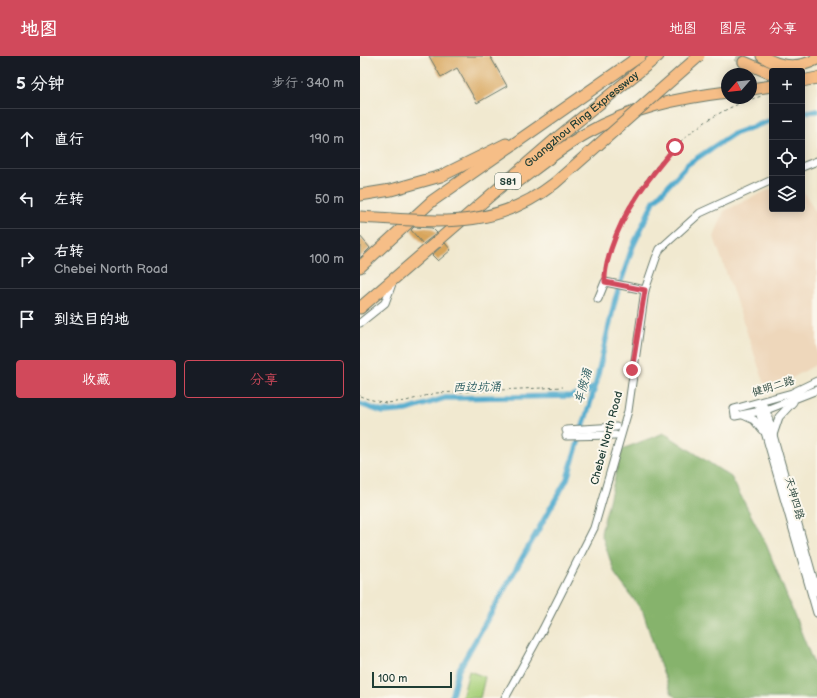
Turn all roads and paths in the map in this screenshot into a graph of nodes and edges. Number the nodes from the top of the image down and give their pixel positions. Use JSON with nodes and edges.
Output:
{"nodes":[{"id":1,"x":640,"y":56,"type":"edge"},
{"id":2,"x":658,"y":56,"type":"edge"},
{"id":3,"x":699,"y":56,"type":"edge"},
{"id":4,"x":762,"y":56,"type":"edge"},
{"id":5,"x":817,"y":58,"type":"edge"},
{"id":6,"x":744,"y":62,"type":"tunnel mouth"},
{"id":7,"x":769,"y":73,"type":"edge"},
{"id":8,"x":817,"y":77,"type":"edge"},
{"id":9,"x":805,"y":78,"type":"edge"},
{"id":10,"x":805,"y":80,"type":"edge"},
{"id":11,"x":757,"y":90,"type":"edge"},
{"id":12,"x":769,"y":91,"type":"edge"},
{"id":13,"x":721,"y":93,"type":"edge"},
{"id":14,"x":544,"y":124,"type":"junction"},
{"id":15,"x":817,"y":161,"type":"edge"},
{"id":16,"x":805,"y":166,"type":"edge"},
{"id":17,"x":769,"y":181,"type":"edge"},
{"id":18,"x":360,"y":195,"type":"edge"},
{"id":19,"x":360,"y":217,"type":"edge"},
{"id":20,"x":458,"y":225,"type":"junction"},
{"id":21,"x":363,"y":263,"type":"edge"},
{"id":22,"x":394,"y":279,"type":"junction"},
{"id":23,"x":605,"y":282,"type":"junction"},
{"id":24,"x":645,"y":290,"type":"junction"},
{"id":25,"x":598,"y":299,"type":"dead end"},
{"id":26,"x":360,"y":308,"type":"edge"},
{"id":27,"x":360,"y":323,"type":"edge"},
{"id":28,"x":817,"y":381,"type":"edge"},
{"id":29,"x":563,"y":387,"type":"dead end"},
{"id":30,"x":817,"y":390,"type":"edge"},
{"id":31,"x":360,"y":396,"type":"edge"},
{"id":32,"x":795,"y":400,"type":"junction"},
{"id":33,"x":761,"y":402,"type":"junction"},
{"id":34,"x":762,"y":410,"type":"junction"},
{"id":35,"x":737,"y":413,"type":"junction"},
{"id":36,"x":616,"y":426,"type":"dead end"},
{"id":37,"x":615,"y":434,"type":"dead end"},
{"id":38,"x":769,"y":436,"type":"junction"},
{"id":39,"x":815,"y":590,"type":"edge"},
{"id":40,"x":817,"y":613,"type":"edge"},
{"id":41,"x":505,"y":698,"type":"edge"}],
"edges":[{"from":1,"to":14,"type":"highway","name":"Guangzhou Ring Expressway","number":"S81"},
{"from":2,"to":20,"type":"highway","name":"Guangzhou Ring Expressway","number":"S81"},
{"from":3,"to":19,"type":"highway","bridge":true},
{"from":4,"to":5,"type":"highway"},
{"from":6,"to":7,"type":"highway"},
{"from":8,"to":9,"type":"highway"},
{"from":8,"to":10,"type":"highway"},
{"from":11,"to":12,"type":"highway"},
{"from":12,"to":23,"type":"path"},
{"from":13,"to":20,"type":"highway"},
{"from":14,"to":18,"type":"highway"},
{"from":14,"to":21,"type":"highway","name":"Guangzhou Ring Expressway","number":"S81"},
{"from":15,"to":16,"type":"street"},
{"from":17,"to":24,"type":"street","name":"Chebei North Road"},
{"from":20,"to":22,"type":"highway","name":"Guangzhou Ring Expressway","number":"S81"},
{"from":22,"to":26,"type":"highway","name":"Guangzhou Ring Expressway","number":"S81"},
{"from":22,"to":27,"type":"street"},
{"from":23,"to":24,"type":"street"},
{"from":23,"to":25,"type":"street"},
{"from":24,"to":41,"type":"street","name":"Chebei North Road"},
{"from":28,"to":33,"type":"street","name":"健明二路"},
{"from":29,"to":31,"type":"path"},
{"from":30,"to":32,"type":"street","name":"健明二路"},
{"from":32,"to":34,"type":"street","name":"健明二路"},
{"from":32,"to":38,"type":"street"},
{"from":33,"to":34,"type":"street","name":"天坤四路"},
{"from":33,"to":35,"type":"street","name":"健明二路"},
{"from":34,"to":35,"type":"street","name":"健明二路"},
{"from":34,"to":38,"type":"street","name":"天坤四路"},
{"from":35,"to":38,"type":"street"},
{"from":36,"to":37,"type":"street"},
{"from":38,"to":39,"type":"street","name":"天坤四路"},
{"from":39,"to":40,"type":"street","name":"天坤四路"}]}
